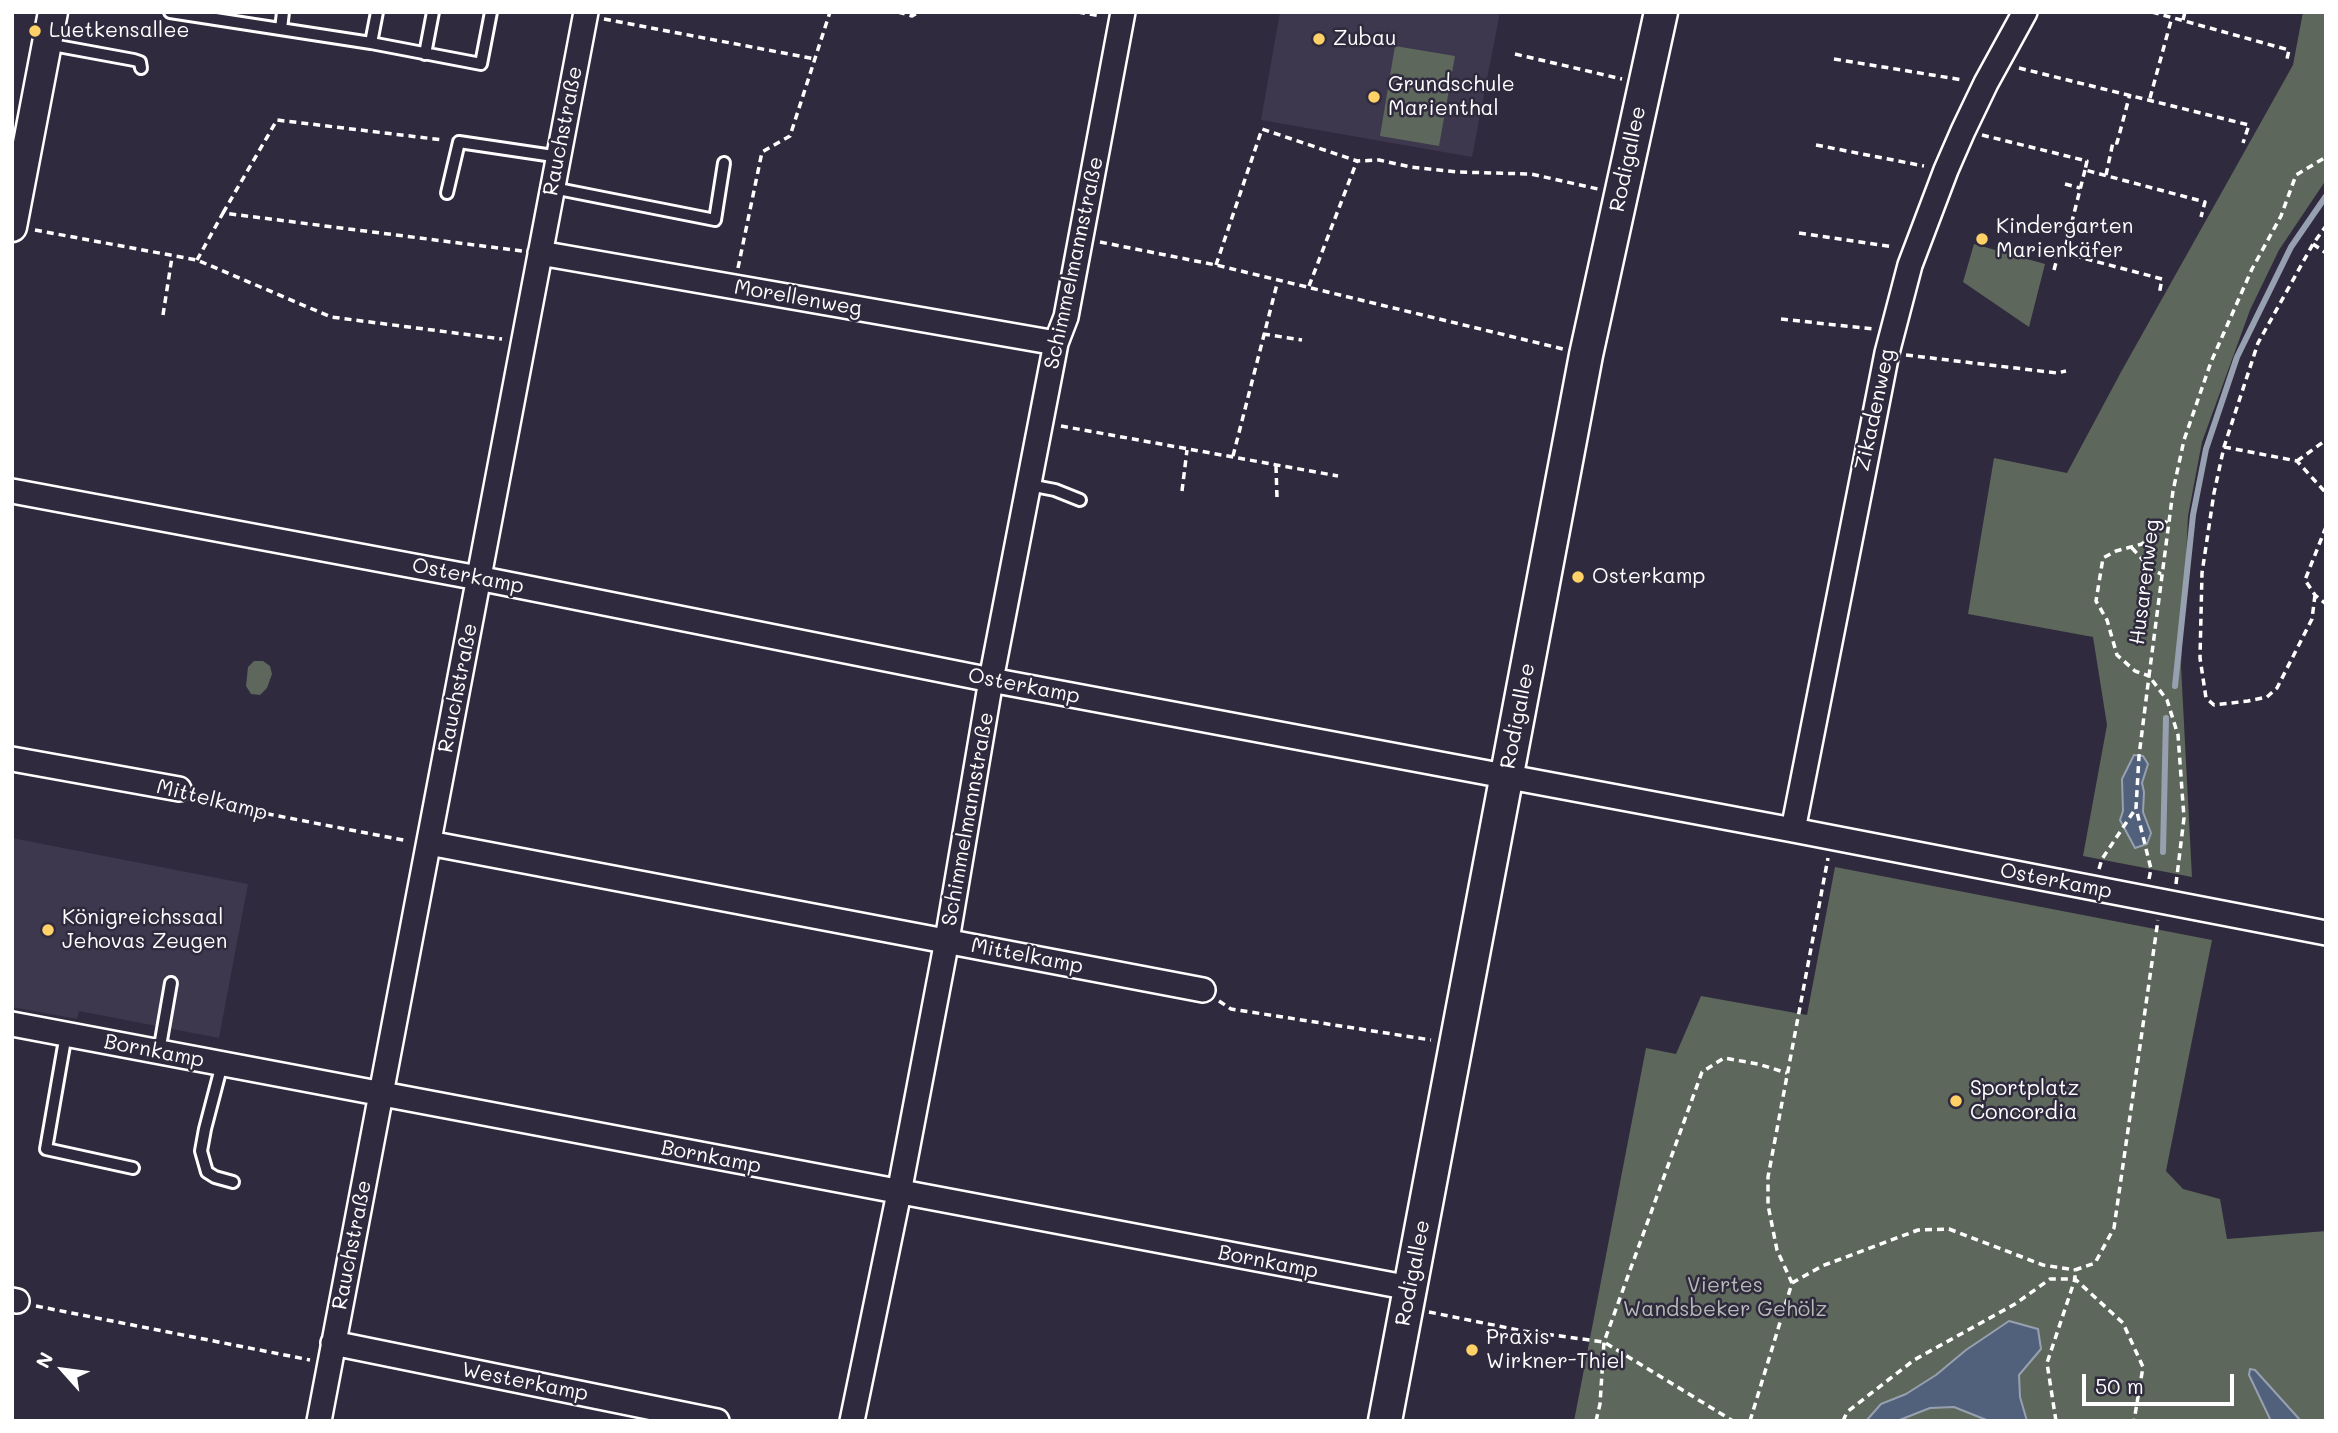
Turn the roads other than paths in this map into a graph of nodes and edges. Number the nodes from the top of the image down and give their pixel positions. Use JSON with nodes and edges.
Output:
{"nodes":[{"id":1,"x":53,"y":12,"type":"edge"},
{"id":2,"x":170,"y":12,"type":"edge"},
{"id":3,"x":283,"y":12,"type":"edge"},
{"id":4,"x":377,"y":12,"type":"edge"},
{"id":5,"x":433,"y":12,"type":"edge"},
{"id":6,"x":491,"y":12,"type":"edge"},
{"id":7,"x":1123,"y":12,"type":"edge"},
{"id":8,"x":1661,"y":12,"type":"edge"},
{"id":9,"x":2025,"y":12,"type":"edge"},
{"id":10,"x":585,"y":14,"type":"edge"},
{"id":11,"x":227,"y":17,"type":"edge"},
{"id":12,"x":281,"y":29,"type":"junction"},
{"id":13,"x":371,"y":43,"type":"junction"},
{"id":14,"x":47,"y":44,"type":"junction"},
{"id":15,"x":425,"y":54,"type":"junction"},
{"id":16,"x":141,"y":68,"type":"dead end"},
{"id":17,"x":559,"y":157,"type":"junction"},
{"id":18,"x":724,"y":163,"type":"dead end"},
{"id":19,"x":17,"y":175,"type":"edge"},
{"id":20,"x":553,"y":188,"type":"junction"},
{"id":21,"x":447,"y":193,"type":"dead end"},
{"id":22,"x":12,"y":226,"type":"edge"},
{"id":23,"x":540,"y":253,"type":"junction"},
{"id":24,"x":1056,"y":343,"type":"junction"},
{"id":25,"x":1029,"y":485,"type":"junction"},
{"id":26,"x":12,"y":491,"type":"edge"},
{"id":27,"x":1080,"y":500,"type":"dead end"},
{"id":28,"x":478,"y":578,"type":"junction"},
{"id":29,"x":991,"y":680,"type":"junction"},
{"id":30,"x":12,"y":759,"type":"edge"},
{"id":31,"x":1507,"y":776,"type":"junction"},
{"id":32,"x":179,"y":789,"type":"road end"},
{"id":33,"x":1793,"y":830,"type":"junction"},
{"id":34,"x":420,"y":842,"type":"junction"},
{"id":35,"x":2326,"y":933,"type":"edge"},
{"id":36,"x":947,"y":940,"type":"junction"},
{"id":37,"x":171,"y":983,"type":"dead end"},
{"id":38,"x":1203,"y":990,"type":"road end"},
{"id":39,"x":12,"y":1024,"type":"edge"},
{"id":40,"x":66,"y":1034,"type":"junction"},
{"id":41,"x":159,"y":1052,"type":"junction"},
{"id":42,"x":222,"y":1063,"type":"junction"},
{"id":43,"x":380,"y":1093,"type":"junction"},
{"id":44,"x":133,"y":1168,"type":"dead end"},
{"id":45,"x":233,"y":1182,"type":"dead end"},
{"id":46,"x":899,"y":1193,"type":"junction"},
{"id":47,"x":1408,"y":1298,"type":"junction"},
{"id":48,"x":331,"y":1353,"type":"junction"},
{"id":49,"x":319,"y":1421,"type":"edge"},
{"id":50,"x":718,"y":1421,"type":"edge"},
{"id":51,"x":852,"y":1421,"type":"edge"},
{"id":52,"x":1385,"y":1421,"type":"edge"}],
"edges":[{"from":1,"to":14,"type":"street"},
{"from":2,"to":11,"type":"lane"},
{"from":3,"to":12,"type":"lane"},
{"from":4,"to":13,"type":"lane"},
{"from":5,"to":15,"type":"lane"},
{"from":6,"to":15,"type":"lane"},
{"from":7,"to":24,"type":"street","name":"Schimmelmannstraße"},
{"from":8,"to":31,"type":"main road","name":"Rodigallee"},
{"from":9,"to":33,"type":"street","name":"Zikadenweg"},
{"from":10,"to":17,"type":"street","name":"Rauchstraße"},
{"from":11,"to":12,"type":"lane"},
{"from":12,"to":13,"type":"lane"},
{"from":13,"to":15,"type":"lane"},
{"from":14,"to":16,"type":"lane"},
{"from":14,"to":19,"type":"street"},
{"from":17,"to":20,"type":"street","name":"Rauchstraße"},
{"from":17,"to":21,"type":"lane"},
{"from":18,"to":20,"type":"lane"},
{"from":19,"to":22,"type":"street"},
{"from":20,"to":23,"type":"street","name":"Rauchstraße"},
{"from":23,"to":24,"type":"street","name":"Morellenweg"},
{"from":23,"to":28,"type":"street","name":"Rauchstraße"},
{"from":24,"to":25,"type":"street","name":"Schimmelmannstraße"},
{"from":25,"to":27,"type":"lane"},
{"from":25,"to":29,"type":"street","name":"Schimmelmannstraße"},
{"from":26,"to":28,"type":"street","name":"Osterkamp"},
{"from":28,"to":29,"type":"street","name":"Osterkamp"},
{"from":28,"to":34,"type":"street","name":"Rauchstraße"},
{"from":29,"to":31,"type":"street","name":"Osterkamp"},
{"from":29,"to":36,"type":"street","name":"Schimmelmannstraße"},
{"from":30,"to":32,"type":"street","name":"Mittelkamp"},
{"from":31,"to":33,"type":"street","name":"Osterkamp"},
{"from":31,"to":47,"type":"main road","name":"Rodigallee"},
{"from":33,"to":35,"type":"street","name":"Osterkamp"},
{"from":34,"to":36,"type":"street","name":"Mittelkamp"},
{"from":34,"to":43,"type":"street","name":"Rauchstraße"},
{"from":36,"to":38,"type":"street","name":"Mittelkamp"},
{"from":36,"to":46,"type":"street","name":"Schimmelmannstraße"},
{"from":37,"to":41,"type":"lane"},
{"from":39,"to":40,"type":"street","name":"Bornkamp"},
{"from":40,"to":41,"type":"street","name":"Bornkamp"},
{"from":40,"to":44,"type":"lane"},
{"from":41,"to":42,"type":"street","name":"Bornkamp"},
{"from":42,"to":43,"type":"street","name":"Bornkamp"},
{"from":42,"to":45,"type":"lane"},
{"from":43,"to":46,"type":"street","name":"Bornkamp"},
{"from":43,"to":48,"type":"street","name":"Rauchstraße"},
{"from":46,"to":47,"type":"street","name":"Bornkamp"},
{"from":46,"to":51,"type":"street","name":"Schimmelmannstraße"},
{"from":47,"to":52,"type":"main road","name":"Rodigallee"},
{"from":48,"to":49,"type":"street","name":"Rauchstraße"},
{"from":48,"to":50,"type":"street","name":"Westerkamp"}]}
